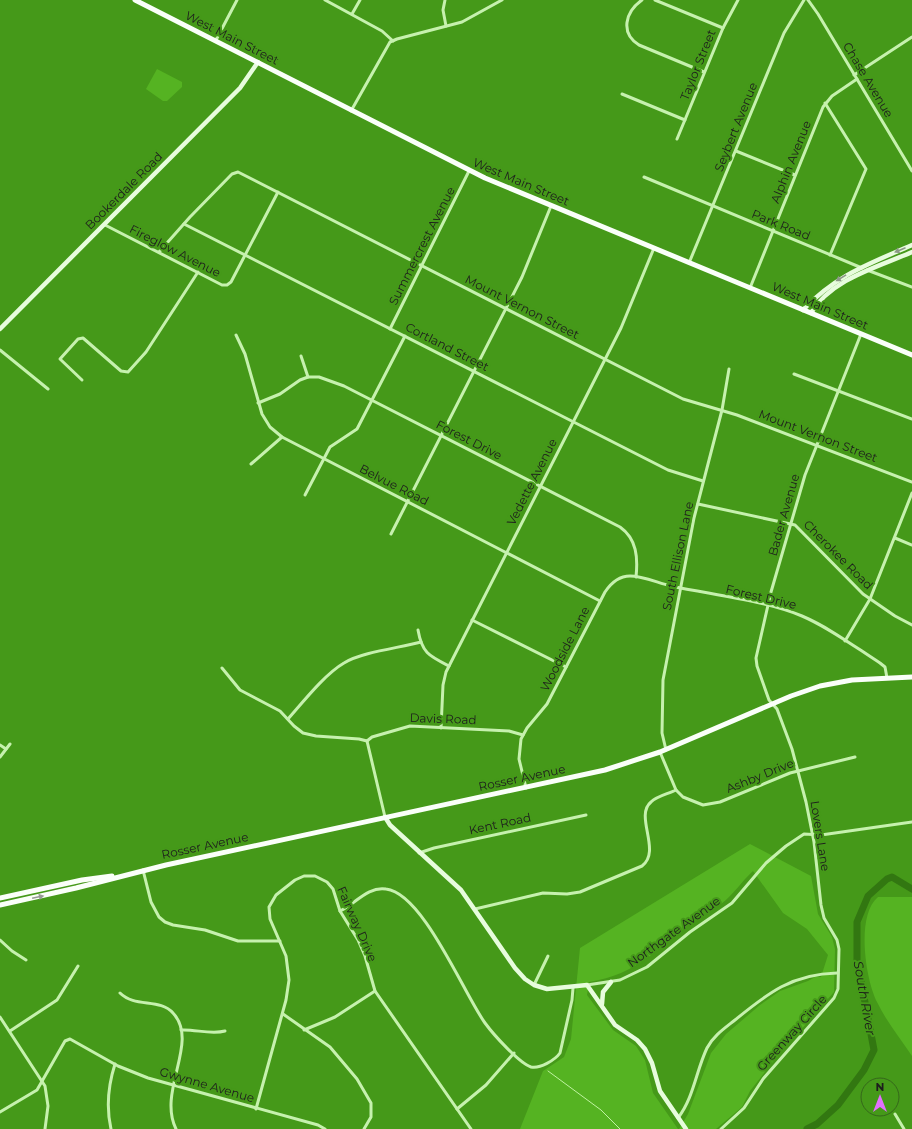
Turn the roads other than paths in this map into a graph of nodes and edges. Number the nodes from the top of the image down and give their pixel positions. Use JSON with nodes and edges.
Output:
{"nodes":[{"id":1,"x":135,"y":0,"type":"edge"},
{"id":2,"x":237,"y":0,"type":"edge"},
{"id":3,"x":325,"y":0,"type":"edge"},
{"id":4,"x":360,"y":0,"type":"edge"},
{"id":5,"x":445,"y":0,"type":"edge"},
{"id":6,"x":502,"y":0,"type":"edge"},
{"id":7,"x":642,"y":0,"type":"edge"},
{"id":8,"x":654,"y":0,"type":"edge"},
{"id":9,"x":738,"y":0,"type":"edge"},
{"id":10,"x":804,"y":0,"type":"edge"},
{"id":11,"x":808,"y":0,"type":"edge"},
{"id":12,"x":352,"y":14,"type":"junction"},
{"id":13,"x":446,"y":26,"type":"junction"},
{"id":14,"x":723,"y":28,"type":"junction"},
{"id":15,"x":912,"y":37,"type":"edge"},
{"id":16,"x":216,"y":40,"type":"junction"},
{"id":17,"x":394,"y":40,"type":"junction"},
{"id":18,"x":258,"y":62,"type":"junction"},
{"id":19,"x":704,"y":72,"type":"junction"},
{"id":20,"x":854,"y":75,"type":"junction"},
{"id":21,"x":857,"y":79,"type":"junction"},
{"id":22,"x":622,"y":94,"type":"dead end"},
{"id":23,"x":825,"y":103,"type":"junction"},
{"id":24,"x":352,"y":111,"type":"junction"},
{"id":25,"x":685,"y":120,"type":"junction"},
{"id":26,"x":677,"y":139,"type":"dead end"},
{"id":27,"x":736,"y":151,"type":"junction"},
{"id":28,"x":469,"y":171,"type":"junction"},
{"id":29,"x":912,"y":171,"type":"edge"},
{"id":30,"x":795,"y":175,"type":"junction"},
{"id":31,"x":644,"y":177,"type":"dead end"},
{"id":32,"x":278,"y":192,"type":"junction"},
{"id":33,"x":551,"y":206,"type":"junction"},
{"id":34,"x":713,"y":207,"type":"junction"},
{"id":35,"x":184,"y":224,"type":"junction"},
{"id":36,"x":105,"y":225,"type":"junction"},
{"id":37,"x":772,"y":231,"type":"junction"},
{"id":38,"x":912,"y":245,"type":"edge"},
{"id":39,"x":654,"y":248,"type":"junction"},
{"id":40,"x":159,"y":252,"type":"junction"},
{"id":41,"x":912,"y":252,"type":"edge"},
{"id":42,"x":245,"y":254,"type":"junction"},
{"id":43,"x":830,"y":255,"type":"junction"},
{"id":44,"x":690,"y":263,"type":"junction"},
{"id":45,"x":422,"y":266,"type":"junction"},
{"id":46,"x":861,"y":267,"type":"junction"},
{"id":47,"x":869,"y":271,"type":"junction"},
{"id":48,"x":198,"y":272,"type":"junction"},
{"id":49,"x":912,"y":287,"type":"edge"},
{"id":50,"x":750,"y":288,"type":"junction"},
{"id":51,"x":506,"y":309,"type":"junction"},
{"id":52,"x":803,"y":310,"type":"junction"},
{"id":53,"x":811,"y":313,"type":"junction"},
{"id":54,"x":0,"y":329,"type":"edge"},
{"id":55,"x":390,"y":329,"type":"junction"},
{"id":56,"x":861,"y":334,"type":"junction"},
{"id":57,"x":236,"y":335,"type":"dead end"},
{"id":58,"x":405,"y":336,"type":"junction"},
{"id":59,"x":0,"y":350,"type":"edge"},
{"id":60,"x":912,"y":355,"type":"edge"},
{"id":61,"x":301,"y":356,"type":"dead end"},
{"id":62,"x":605,"y":360,"type":"junction"},
{"id":63,"x":730,"y":369,"type":"dead end"},
{"id":64,"x":474,"y":371,"type":"junction"},
{"id":65,"x":794,"y":374,"type":"dead end"},
{"id":66,"x":308,"y":377,"type":"junction"},
{"id":67,"x":82,"y":380,"type":"dead end"},
{"id":68,"x":48,"y":389,"type":"dead end"},
{"id":69,"x":839,"y":391,"type":"junction"},
{"id":70,"x":373,"y":400,"type":"junction"},
{"id":71,"x":258,"y":403,"type":"junction"},
{"id":72,"x":722,"y":410,"type":"junction"},
{"id":73,"x":912,"y":419,"type":"edge"},
{"id":74,"x":573,"y":422,"type":"junction"},
{"id":75,"x":441,"y":436,"type":"junction"},
{"id":76,"x":282,"y":437,"type":"junction"},
{"id":77,"x":817,"y":446,"type":"junction"},
{"id":78,"x":324,"y":459,"type":"junction"},
{"id":79,"x":251,"y":464,"type":"dead end"},
{"id":80,"x":703,"y":481,"type":"junction"},
{"id":81,"x":912,"y":482,"type":"edge"},
{"id":82,"x":540,"y":486,"type":"junction"},
{"id":83,"x":912,"y":494,"type":"edge"},
{"id":84,"x":305,"y":496,"type":"dead end"},
{"id":85,"x":407,"y":502,"type":"junction"},
{"id":86,"x":698,"y":504,"type":"junction"},
{"id":87,"x":791,"y":524,"type":"junction"},
{"id":88,"x":391,"y":534,"type":"dead end"},
{"id":89,"x":895,"y":538,"type":"junction"},
{"id":90,"x":912,"y":545,"type":"edge"},
{"id":91,"x":506,"y":553,"type":"junction"},
{"id":92,"x":636,"y":577,"type":"junction"},
{"id":93,"x":680,"y":588,"type":"junction"},
{"id":94,"x":870,"y":600,"type":"junction"},
{"id":95,"x":600,"y":601,"type":"junction"},
{"id":96,"x":768,"y":606,"type":"junction"},
{"id":97,"x":472,"y":620,"type":"junction"},
{"id":98,"x":912,"y":625,"type":"edge"},
{"id":99,"x":418,"y":630,"type":"dead end"},
{"id":100,"x":845,"y":641,"type":"junction"},
{"id":101,"x":421,"y":642,"type":"junction"},
{"id":102,"x":449,"y":666,"type":"junction"},
{"id":103,"x":566,"y":667,"type":"junction"},
{"id":104,"x":222,"y":668,"type":"dead end"},
{"id":105,"x":912,"y":677,"type":"edge"},
{"id":106,"x":887,"y":678,"type":"junction"},
{"id":107,"x":773,"y":704,"type":"junction"},
{"id":108,"x":288,"y":719,"type":"junction"},
{"id":109,"x":441,"y":728,"type":"junction"},
{"id":110,"x":523,"y":735,"type":"junction"},
{"id":111,"x":367,"y":741,"type":"junction"},
{"id":112,"x":10,"y":744,"type":"dead end"},
{"id":113,"x":0,"y":746,"type":"edge"},
{"id":114,"x":6,"y":750,"type":"junction"},
{"id":115,"x":666,"y":750,"type":"junction"},
{"id":116,"x":660,"y":752,"type":"junction"},
{"id":117,"x":0,"y":757,"type":"edge"},
{"id":118,"x":855,"y":757,"type":"dead end"},
{"id":119,"x":798,"y":770,"type":"junction"},
{"id":120,"x":526,"y":788,"type":"junction"},
{"id":121,"x":676,"y":790,"type":"junction"},
{"id":122,"x":586,"y":814,"type":"dead end"},
{"id":123,"x":385,"y":818,"type":"junction"},
{"id":124,"x":912,"y":822,"type":"edge"},
{"id":125,"x":812,"y":834,"type":"junction"},
{"id":126,"x":419,"y":853,"type":"junction"},
{"id":127,"x":143,"y":870,"type":"junction"},
{"id":128,"x":126,"y":874,"type":"junction"},
{"id":129,"x":0,"y":898,"type":"edge"},
{"id":130,"x":0,"y":905,"type":"edge"},
{"id":131,"x":476,"y":909,"type":"junction"},
{"id":132,"x":340,"y":911,"type":"junction"},
{"id":133,"x":0,"y":940,"type":"edge"},
{"id":134,"x":280,"y":941,"type":"junction"},
{"id":135,"x":548,"y":956,"type":"dead end"},
{"id":136,"x":26,"y":960,"type":"dead end"},
{"id":137,"x":78,"y":966,"type":"dead end"},
{"id":138,"x":837,"y":973,"type":"junction"},
{"id":139,"x":611,"y":982,"type":"junction"},
{"id":140,"x":534,"y":985,"type":"junction"},
{"id":141,"x":587,"y":986,"type":"junction"},
{"id":142,"x":573,"y":988,"type":"junction"},
{"id":143,"x":375,"y":991,"type":"junction"},
{"id":144,"x":120,"y":993,"type":"dead end"},
{"id":145,"x":602,"y":1006,"type":"junction"},
{"id":146,"x":283,"y":1014,"type":"junction"},
{"id":147,"x":0,"y":1017,"type":"edge"},
{"id":148,"x":181,"y":1030,"type":"junction"},
{"id":149,"x":304,"y":1030,"type":"junction"},
{"id":150,"x":225,"y":1031,"type":"dead end"},
{"id":151,"x":10,"y":1032,"type":"junction"},
{"id":152,"x":514,"y":1053,"type":"junction"},
{"id":153,"x":115,"y":1064,"type":"junction"},
{"id":154,"x":42,"y":1080,"type":"junction"},
{"id":155,"x":172,"y":1085,"type":"junction"},
{"id":156,"x":256,"y":1109,"type":"junction"},
{"id":157,"x":457,"y":1109,"type":"junction"},
{"id":158,"x":0,"y":1112,"type":"edge"},
{"id":159,"x":897,"y":1117,"type":"edge"},
{"id":160,"x":678,"y":1118,"type":"junction"},
{"id":161,"x":45,"y":1129,"type":"edge"},
{"id":162,"x":111,"y":1129,"type":"edge"},
{"id":163,"x":176,"y":1129,"type":"edge"},
{"id":164,"x":326,"y":1129,"type":"edge"},
{"id":165,"x":364,"y":1129,"type":"edge"},
{"id":166,"x":471,"y":1129,"type":"edge"},
{"id":167,"x":686,"y":1129,"type":"edge"},
{"id":168,"x":721,"y":1129,"type":"edge"},
{"id":169,"x":904,"y":1129,"type":"edge"}],
"edges":[{"from":1,"to":16,"type":"main road","name":"West Main Street"},
{"from":2,"to":16,"type":"street"},
{"from":3,"to":12,"type":"street"},
{"from":4,"to":12,"type":"street"},
{"from":5,"to":13,"type":"street"},
{"from":6,"to":13,"type":"street"},
{"from":7,"to":19,"type":"street"},
{"from":8,"to":14,"type":"street"},
{"from":9,"to":14,"type":"street","name":"Taylor Street"},
{"from":10,"to":27,"type":"street","name":"Seybert Avenue"},
{"from":11,"to":20,"type":"street","name":"Chase Avenue"},
{"from":12,"to":17,"type":"street"},
{"from":13,"to":17,"type":"street"},
{"from":14,"to":19,"type":"street","name":"Taylor Street"},
{"from":15,"to":20,"type":"street"},
{"from":16,"to":18,"type":"main road","name":"West Main Street"},
{"from":17,"to":24,"type":"street"},
{"from":18,"to":24,"type":"main road","name":"West Main Street"},
{"from":18,"to":36,"type":"street","name":"Bookerdale Road"},
{"from":19,"to":25,"type":"street","name":"Taylor Street"},
{"from":20,"to":21,"type":"street","name":"Chase Avenue"},
{"from":21,"to":23,"type":"street","name":"Alphin Avenue"},
{"from":21,"to":29,"type":"street","name":"Chase Avenue"},
{"from":22,"to":25,"type":"street"},
{"from":23,"to":30,"type":"street","name":"Alphin Avenue"},
{"from":23,"to":43,"type":"street"},
{"from":24,"to":28,"type":"main road","name":"West Main Street"},
{"from":25,"to":26,"type":"street","name":"Taylor Street"},
{"from":27,"to":30,"type":"street"},
{"from":27,"to":34,"type":"street","name":"Seybert Avenue"},
{"from":28,"to":33,"type":"main road","name":"West Main Street"},
{"from":28,"to":45,"type":"street","name":"Summercrest Avenue"},
{"from":30,"to":37,"type":"street","name":"Alphin Avenue"},
{"from":31,"to":34,"type":"street","name":"Park Road"},
{"from":32,"to":35,"type":"street","name":"Mount Vernon Street"},
{"from":32,"to":42,"type":"street","name":"Fireglow Avenue"},
{"from":32,"to":45,"type":"street","name":"Mount Vernon Street"},
{"from":33,"to":39,"type":"main road","name":"West Main Street"},
{"from":33,"to":51,"type":"street"},
{"from":34,"to":37,"type":"street","name":"Park Road"},
{"from":34,"to":44,"type":"street","name":"Seybert Avenue"},
{"from":35,"to":40,"type":"street","name":"Mount Vernon Street"},
{"from":35,"to":42,"type":"street","name":"Cortland Street"},
{"from":36,"to":40,"type":"street","name":"Fireglow Avenue"},
{"from":36,"to":54,"type":"street","name":"Bookerdale Road"},
{"from":37,"to":43,"type":"street","name":"Park Road"},
{"from":37,"to":50,"type":"street","name":"Alphin Avenue"},
{"from":38,"to":46,"type":"street","one_way":true},
{"from":39,"to":44,"type":"main road","name":"West Main Street"},
{"from":39,"to":62,"type":"street","name":"Vedette Avenue"},
{"from":40,"to":48,"type":"street","name":"Fireglow Avenue"},
{"from":41,"to":47,"type":"street"},
{"from":42,"to":48,"type":"street","name":"Fireglow Avenue"},
{"from":42,"to":55,"type":"street","name":"Cortland Street"},
{"from":43,"to":46,"type":"street","name":"Park Road"},
{"from":44,"to":50,"type":"main road","name":"West Main Street"},
{"from":45,"to":51,"type":"street","name":"Mount Vernon Street"},
{"from":45,"to":55,"type":"street","name":"Summercrest Avenue"},
{"from":46,"to":47,"type":"street","name":"Park Road"},
{"from":46,"to":52,"type":"street","one_way":true},
{"from":47,"to":49,"type":"street","name":"Park Road"},
{"from":47,"to":53,"type":"street"},
{"from":48,"to":67,"type":"street"},
{"from":50,"to":52,"type":"main road","name":"West Main Street"},
{"from":51,"to":62,"type":"street","name":"Mount Vernon Street"},
{"from":51,"to":64,"type":"street"},
{"from":52,"to":53,"type":"main road","name":"West Main Street"},
{"from":53,"to":56,"type":"main road","name":"West Main Street"},
{"from":55,"to":58,"type":"street","name":"Cortland Street"},
{"from":56,"to":60,"type":"main road","name":"West Main Street"},
{"from":56,"to":69,"type":"street","name":"Bader Avenue"},
{"from":57,"to":71,"type":"street","name":"Belvue Road"},
{"from":58,"to":64,"type":"street","name":"Cortland Street"},
{"from":58,"to":70,"type":"street"},
{"from":59,"to":68,"type":"street"},
{"from":61,"to":66,"type":"street"},
{"from":62,"to":72,"type":"street","name":"Mount Vernon Street"},
{"from":62,"to":74,"type":"street","name":"Vedette Avenue"},
{"from":63,"to":72,"type":"street","name":"South Ellison Lane"},
{"from":64,"to":74,"type":"street","name":"Cortland Street"},
{"from":64,"to":75,"type":"street"},
{"from":65,"to":69,"type":"street"},
{"from":66,"to":70,"type":"street","name":"Forest Drive"},
{"from":66,"to":71,"type":"street"},
{"from":69,"to":73,"type":"street"},
{"from":69,"to":77,"type":"street","name":"Bader Avenue"},
{"from":70,"to":75,"type":"street","name":"Forest Drive"},
{"from":70,"to":78,"type":"street"},
{"from":71,"to":76,"type":"street","name":"Belvue Road"},
{"from":72,"to":77,"type":"street","name":"Mount Vernon Street"},
{"from":72,"to":80,"type":"street","name":"South Ellison Lane"},
{"from":74,"to":80,"type":"street","name":"Cortland Street"},
{"from":74,"to":82,"type":"street","name":"Vedette Avenue"},
{"from":75,"to":82,"type":"street","name":"Forest Drive"},
{"from":75,"to":85,"type":"street"},
{"from":76,"to":78,"type":"street","name":"Belvue Road"},
{"from":76,"to":79,"type":"street"},
{"from":77,"to":81,"type":"street","name":"Mount Vernon Street"},
{"from":77,"to":87,"type":"street","name":"Bader Avenue"},
{"from":78,"to":84,"type":"street"},
{"from":78,"to":85,"type":"street","name":"Belvue Road"},
{"from":80,"to":86,"type":"street","name":"South Ellison Lane"},
{"from":82,"to":91,"type":"street","name":"Vedette Avenue"},
{"from":82,"to":92,"type":"street","name":"Forest Drive"},
{"from":83,"to":89,"type":"street"},
{"from":85,"to":88,"type":"street"},
{"from":85,"to":91,"type":"street","name":"Belvue Road"},
{"from":86,"to":87,"type":"street","name":"Cherokee Road"},
{"from":86,"to":93,"type":"street","name":"South Ellison Lane"},
{"from":87,"to":94,"type":"street","name":"Cherokee Road"},
{"from":87,"to":96,"type":"street","name":"Bader Avenue"},
{"from":89,"to":90,"type":"street"},
{"from":89,"to":94,"type":"street"},
{"from":91,"to":95,"type":"street","name":"Belvue Road"},
{"from":91,"to":97,"type":"street","name":"Vedette Avenue"},
{"from":92,"to":93,"type":"street","name":"Woodside Lane"},
{"from":92,"to":95,"type":"street","name":"Woodside Lane"},
{"from":93,"to":96,"type":"street","name":"Forest Drive"},
{"from":93,"to":115,"type":"street","name":"South Ellison Lane"},
{"from":94,"to":98,"type":"street","name":"Cherokee Road"},
{"from":94,"to":100,"type":"street"},
{"from":95,"to":103,"type":"street","name":"Woodside Lane"},
{"from":96,"to":100,"type":"street","name":"Forest Drive"},
{"from":96,"to":107,"type":"street","name":"Bader Avenue"},
{"from":97,"to":102,"type":"street","name":"Vedette Avenue"},
{"from":97,"to":103,"type":"street"},
{"from":99,"to":101,"type":"street"},
{"from":100,"to":106,"type":"street","name":"Forest Drive"},
{"from":101,"to":102,"type":"street"},
{"from":101,"to":108,"type":"street"},
{"from":102,"to":109,"type":"street","name":"Vedette Avenue"},
{"from":103,"to":110,"type":"street","name":"Woodside Lane"},
{"from":104,"to":108,"type":"street"},
{"from":105,"to":106,"type":"main road","name":"Rosser Avenue"},
{"from":106,"to":107,"type":"main road","name":"Rosser Avenue"},
{"from":107,"to":115,"type":"main road","name":"Rosser Avenue"},
{"from":107,"to":119,"type":"street","name":"Lovers Lane"},
{"from":108,"to":111,"type":"street"},
{"from":109,"to":110,"type":"street","name":"Davis Road"},
{"from":109,"to":111,"type":"street","name":"Davis Road"},
{"from":110,"to":120,"type":"street","name":"Woodside Lane"},
{"from":111,"to":123,"type":"street","name":"Northgate Avenue"},
{"from":112,"to":114,"type":"street"},
{"from":113,"to":114,"type":"street"},
{"from":114,"to":117,"type":"street"},
{"from":115,"to":116,"type":"main road","name":"Rosser Avenue"},
{"from":116,"to":120,"type":"main road","name":"Rosser Avenue"},
{"from":116,"to":121,"type":"street"},
{"from":118,"to":119,"type":"street","name":"Ashby Drive"},
{"from":119,"to":121,"type":"street","name":"Ashby Drive"},
{"from":119,"to":125,"type":"street","name":"Lovers Lane"},
{"from":120,"to":123,"type":"main road","name":"Rosser Avenue"},
{"from":121,"to":131,"type":"street"},
{"from":122,"to":126,"type":"street","name":"Kent Road"},
{"from":123,"to":126,"type":"street","name":"Northgate Avenue"},
{"from":123,"to":127,"type":"main road","name":"Rosser Avenue"},
{"from":124,"to":125,"type":"street","name":"Northgate Avenue"},
{"from":125,"to":138,"type":"street","name":"Lovers Lane"},
{"from":125,"to":139,"type":"street","name":"Northgate Avenue"},
{"from":126,"to":131,"type":"street","name":"Northgate Avenue"},
{"from":127,"to":128,"type":"main road","name":"Rosser Avenue"},
{"from":127,"to":134,"type":"street"},
{"from":128,"to":129,"type":"main road","name":"Rosser Avenue"},
{"from":130,"to":128,"type":"main road","name":"Rosser Avenue","one_way":true},
{"from":131,"to":140,"type":"street","name":"Northgate Avenue"},
{"from":132,"to":134,"type":"street","name":"Fairway Drive"},
{"from":132,"to":143,"type":"street","name":"Fairway Drive"},
{"from":132,"to":152,"type":"street"},
{"from":133,"to":136,"type":"street"},
{"from":134,"to":146,"type":"street","name":"Fairway Drive"},
{"from":135,"to":140,"type":"street"},
{"from":137,"to":151,"type":"street"},
{"from":138,"to":160,"type":"street","name":"Greenway Circle"},
{"from":138,"to":168,"type":"street","name":"Greenway Circle"},
{"from":139,"to":141,"type":"street","name":"Northgate Avenue"},
{"from":139,"to":145,"type":"street"},
{"from":140,"to":142,"type":"street","name":"Northgate Avenue"},
{"from":141,"to":142,"type":"street","name":"Northgate Avenue"},
{"from":141,"to":145,"type":"street"},
{"from":142,"to":152,"type":"street"},
{"from":143,"to":149,"type":"street"},
{"from":143,"to":157,"type":"street","name":"Fairway Drive"},
{"from":144,"to":148,"type":"street"},
{"from":145,"to":160,"type":"street"},
{"from":146,"to":149,"type":"street"},
{"from":146,"to":156,"type":"street","name":"Fairway Drive"},
{"from":147,"to":151,"type":"street"},
{"from":148,"to":150,"type":"street"},
{"from":148,"to":155,"type":"street"},
{"from":149,"to":165,"type":"street"},
{"from":151,"to":154,"type":"street"},
{"from":152,"to":157,"type":"street"},
{"from":153,"to":154,"type":"street","name":"Gwynne Avenue"},
{"from":153,"to":155,"type":"street","name":"Gwynne Avenue"},
{"from":153,"to":162,"type":"street"},
{"from":154,"to":158,"type":"street"},
{"from":154,"to":161,"type":"street"},
{"from":155,"to":156,"type":"street","name":"Gwynne Avenue"},
{"from":155,"to":163,"type":"street"},
{"from":156,"to":164,"type":"street","name":"Gwynne Avenue"},
{"from":157,"to":166,"type":"street","name":"Fairway Drive"},
{"from":159,"to":169,"type":"street"},
{"from":160,"to":167,"type":"street"}]}
